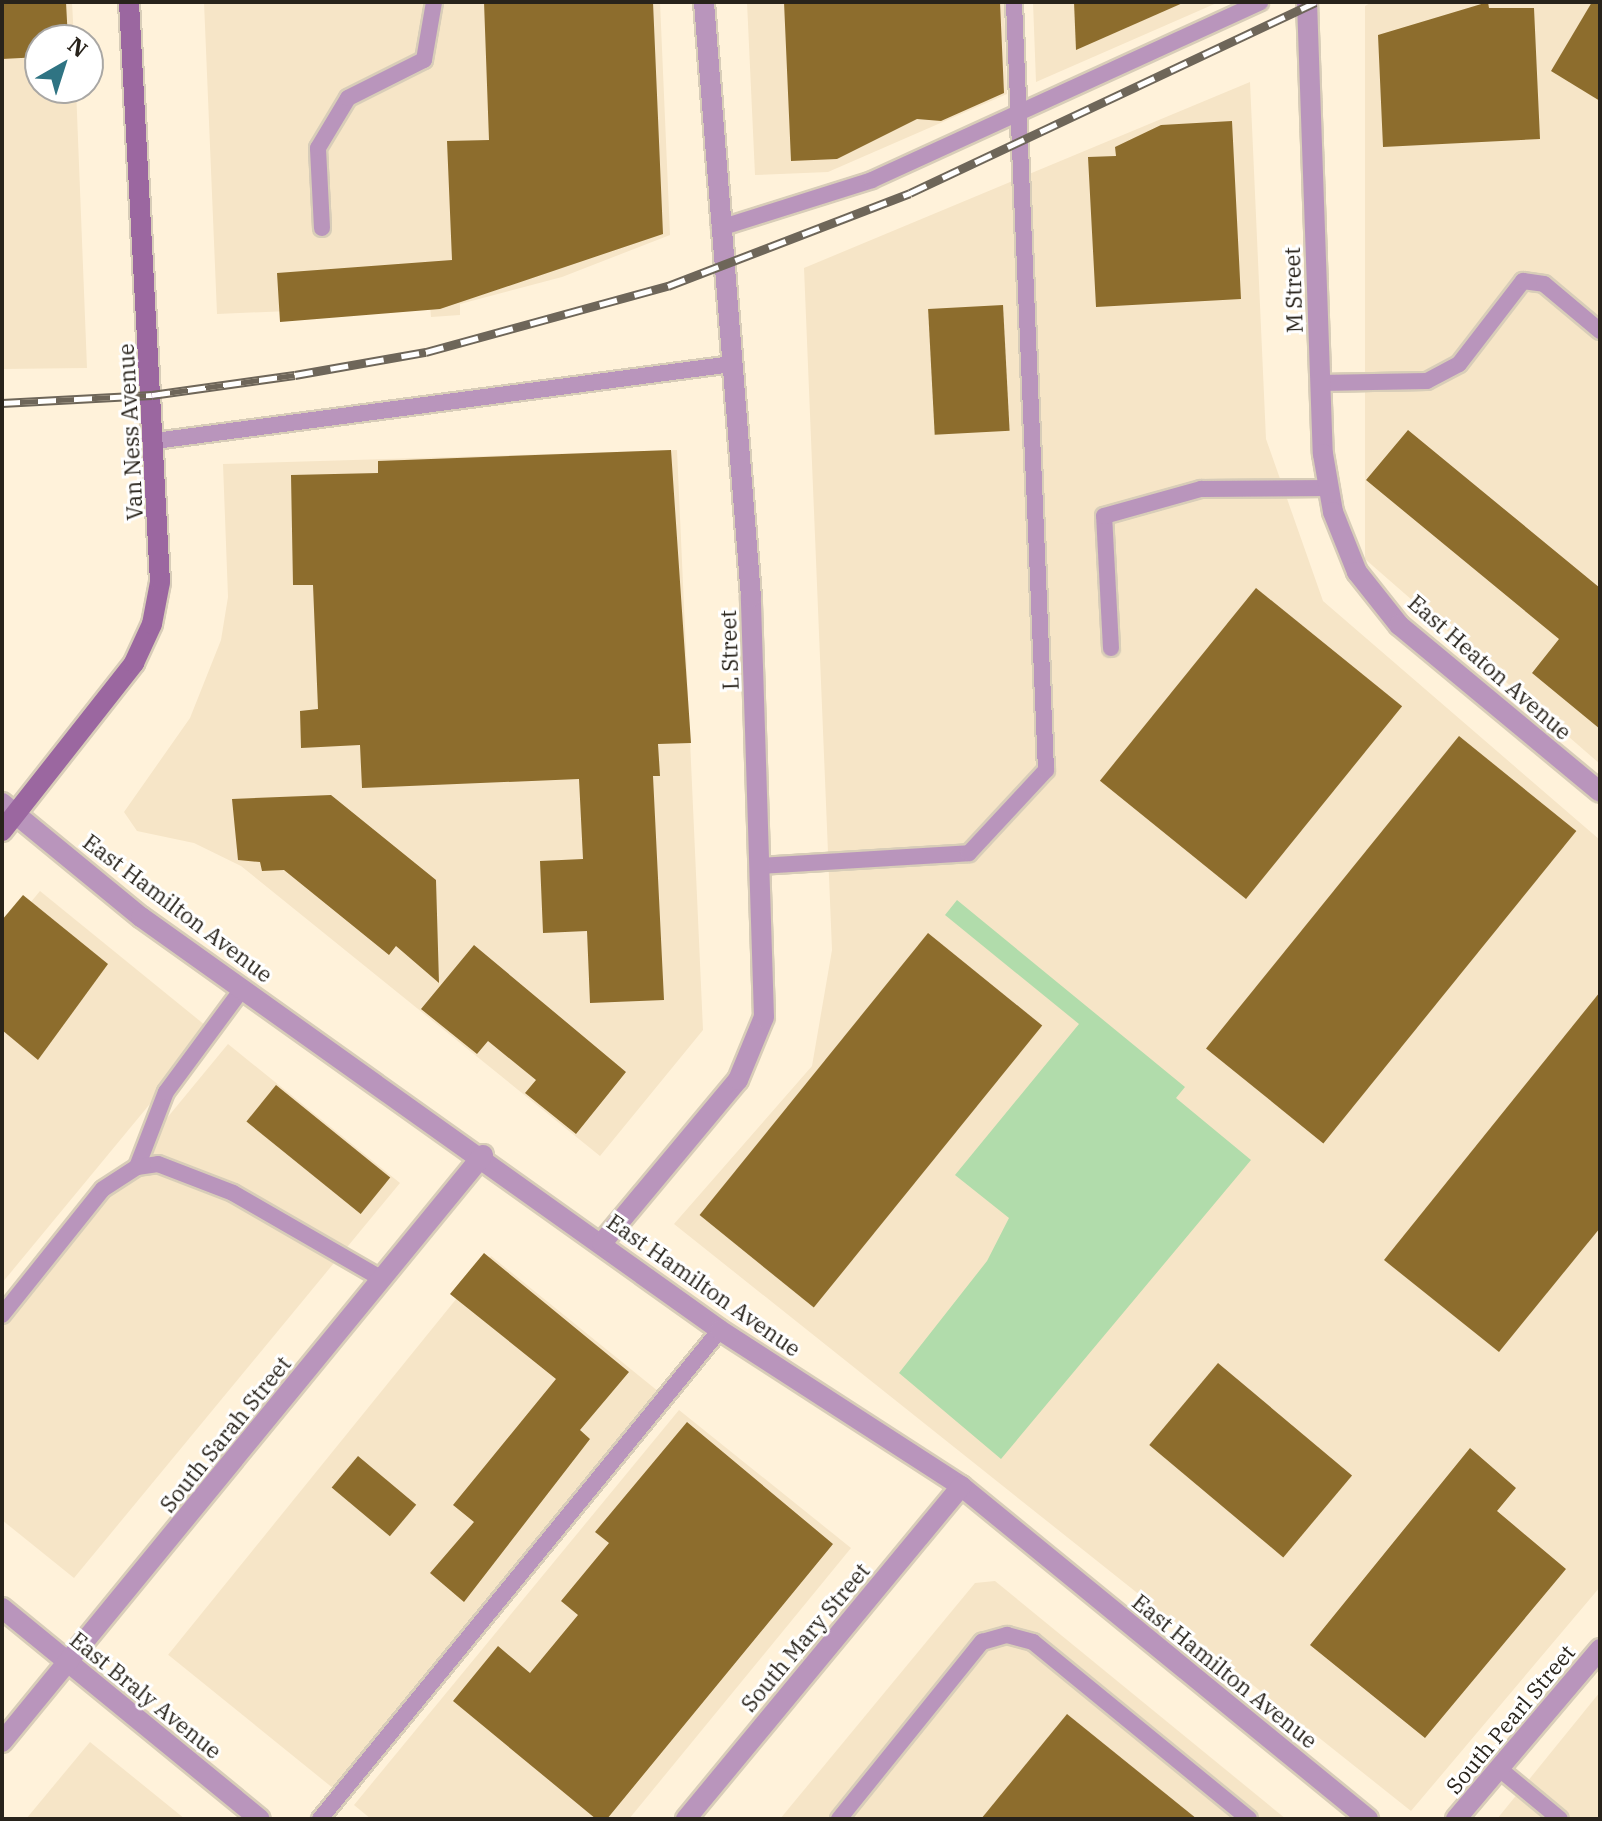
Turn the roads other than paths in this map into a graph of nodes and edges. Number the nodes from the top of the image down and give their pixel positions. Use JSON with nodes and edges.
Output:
{"nodes":[{"id":1,"x":129,"y":2,"type":"edge"},
{"id":2,"x":434,"y":2,"type":"edge"},
{"id":3,"x":704,"y":2,"type":"edge"},
{"id":4,"x":1014,"y":2,"type":"edge"},
{"id":5,"x":1260,"y":2,"type":"edge"},
{"id":6,"x":1307,"y":2,"type":"edge"},
{"id":7,"x":1019,"y":113,"type":"junction"},
{"id":8,"x":322,"y":228,"type":"dead end"},
{"id":9,"x":720,"y":228,"type":"junction"},
{"id":10,"x":1600,"y":331,"type":"edge"},
{"id":11,"x":732,"y":364,"type":"junction"},
{"id":12,"x":1320,"y":383,"type":"junction"},
{"id":13,"x":155,"y":441,"type":"junction"},
{"id":14,"x":1329,"y":488,"type":"junction"},
{"id":15,"x":1357,"y":572,"type":"joint"},
{"id":16,"x":1111,"y":648,"type":"dead end"},
{"id":17,"x":1600,"y":792,"type":"edge"},
{"id":18,"x":9,"y":809,"type":"edge"},
{"id":19,"x":2,"y":831,"type":"edge"},
{"id":20,"x":759,"y":866,"type":"junction"},
{"id":21,"x":243,"y":988,"type":"junction"},
{"id":22,"x":483,"y":1155,"type":"junction"},
{"id":23,"x":137,"y":1167,"type":"junction"},
{"id":24,"x":602,"y":1243,"type":"junction"},
{"id":25,"x":382,"y":1279,"type":"junction"},
{"id":26,"x":2,"y":1315,"type":"edge"},
{"id":27,"x":720,"y":1330,"type":"junction"},
{"id":28,"x":961,"y":1486,"type":"junction"},
{"id":29,"x":2,"y":1608,"type":"edge"},
{"id":30,"x":1600,"y":1649,"type":"edge"},
{"id":31,"x":69,"y":1663,"type":"junction"},
{"id":32,"x":2,"y":1742,"type":"edge"},
{"id":33,"x":1502,"y":1771,"type":"junction"},
{"id":34,"x":260,"y":1819,"type":"edge"},
{"id":35,"x":320,"y":1819,"type":"edge"},
{"id":36,"x":686,"y":1819,"type":"edge"},
{"id":37,"x":839,"y":1819,"type":"edge"},
{"id":38,"x":1249,"y":1819,"type":"edge"},
{"id":39,"x":1368,"y":1819,"type":"edge"},
{"id":40,"x":1456,"y":1819,"type":"edge"},
{"id":41,"x":1560,"y":1819,"type":"edge"}],
"edges":[{"from":1,"to":13,"type":"street","name":"Van Ness Avenue"},
{"from":2,"to":8,"type":"lane"},
{"from":3,"to":9,"type":"street","name":"L Street"},
{"from":4,"to":7,"type":"lane"},
{"from":5,"to":7,"type":"lane"},
{"from":6,"to":12,"type":"street","name":"M Street"},
{"from":7,"to":9,"type":"lane"},
{"from":7,"to":20,"type":"lane"},
{"from":9,"to":11,"type":"street","name":"L Street"},
{"from":10,"to":12,"type":"lane"},
{"from":11,"to":13,"type":"lane"},
{"from":11,"to":20,"type":"street","name":"L Street"},
{"from":12,"to":14,"type":"street","name":"M Street"},
{"from":13,"to":18,"type":"street","name":"Van Ness Avenue"},
{"from":14,"to":15,"type":"street","name":"M Street"},
{"from":14,"to":16,"type":"lane"},
{"from":15,"to":17,"type":"street","name":"East Heaton Avenue"},
{"from":18,"to":19,"type":"street","name":"Van Ness Avenue"},
{"from":18,"to":21,"type":"street","name":"East Hamilton Avenue"},
{"from":20,"to":24,"type":"street","name":"L Street"},
{"from":21,"to":22,"type":"street","name":"East Hamilton Avenue"},
{"from":21,"to":23,"type":"lane"},
{"from":22,"to":24,"type":"street","name":"East Hamilton Avenue"},
{"from":22,"to":25,"type":"street","name":"South Sarah Street"},
{"from":23,"to":25,"type":"lane"},
{"from":23,"to":26,"type":"lane"},
{"from":24,"to":27,"type":"street","name":"East Hamilton Avenue"},
{"from":25,"to":31,"type":"street","name":"South Sarah Street"},
{"from":27,"to":28,"type":"street","name":"East Hamilton Avenue"},
{"from":27,"to":35,"type":"lane"},
{"from":28,"to":36,"type":"street","name":"South Mary Street"},
{"from":28,"to":39,"type":"street","name":"East Hamilton Avenue"},
{"from":29,"to":31,"type":"street","name":"East Braly Avenue"},
{"from":30,"to":33,"type":"street","name":"South Pearl Street"},
{"from":31,"to":32,"type":"street","name":"South Sarah Street"},
{"from":31,"to":34,"type":"street","name":"East Braly Avenue"},
{"from":33,"to":40,"type":"street","name":"South Pearl Street"},
{"from":33,"to":41,"type":"lane"},
{"from":37,"to":38,"type":"lane"}]}
